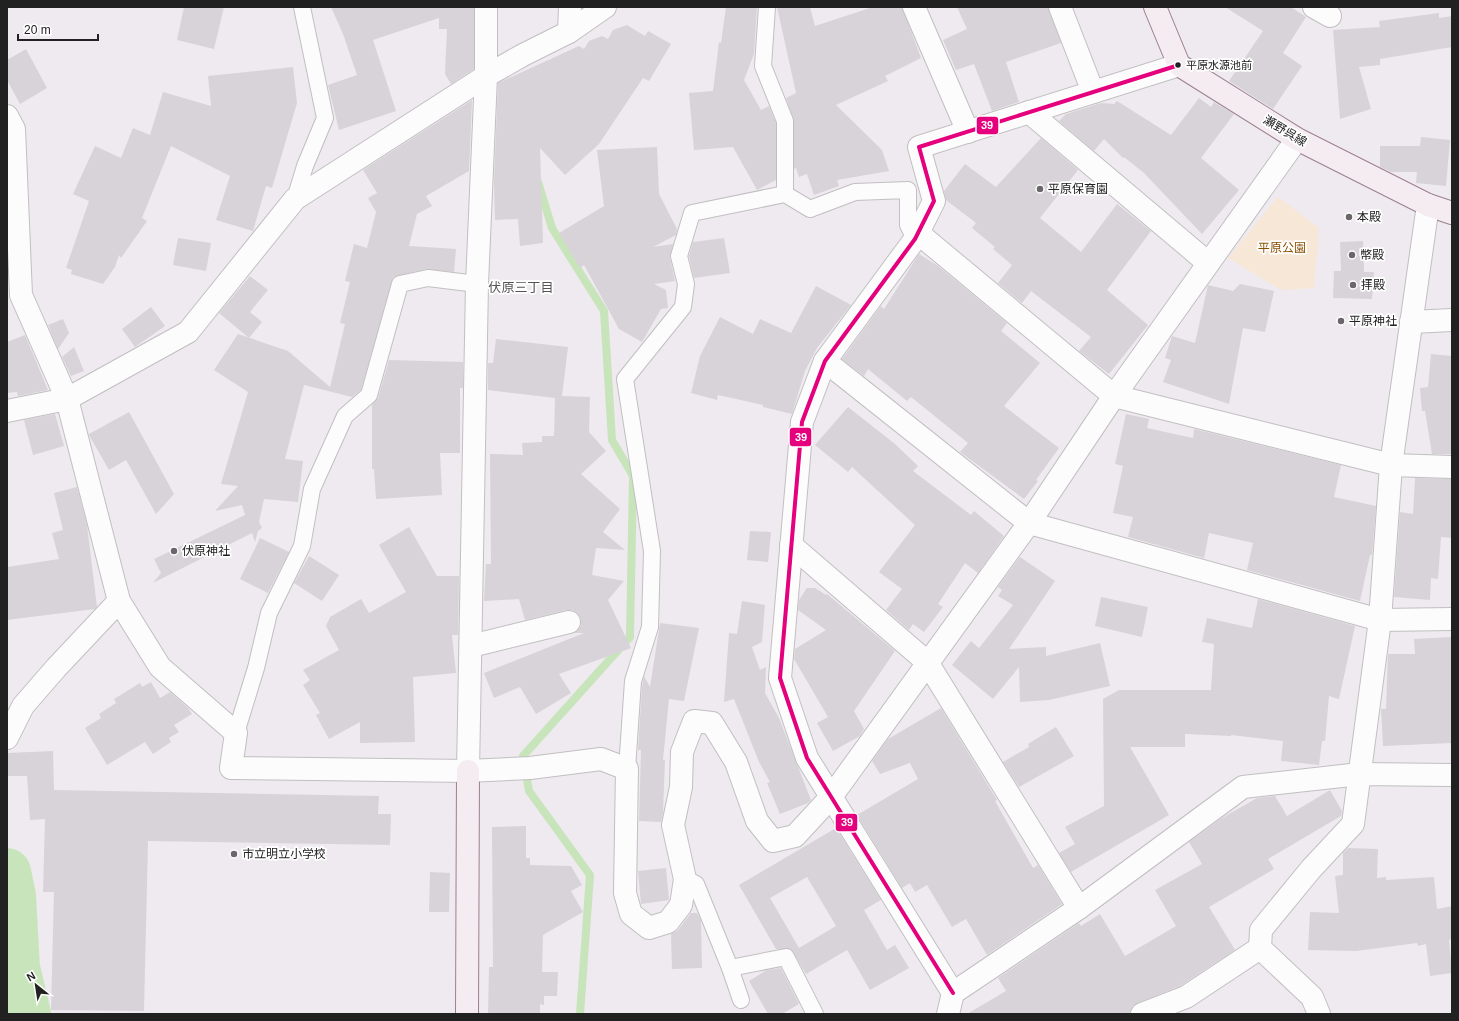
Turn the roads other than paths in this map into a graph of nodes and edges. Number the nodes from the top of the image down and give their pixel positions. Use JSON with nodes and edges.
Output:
{"nodes":[{"id":1,"x":302,"y":7,"type":"edge"},
{"id":2,"x":486,"y":7,"type":"edge"},
{"id":3,"x":570,"y":7,"type":"edge"},
{"id":4,"x":605,"y":7,"type":"edge"},
{"id":5,"x":767,"y":7,"type":"edge"},
{"id":6,"x":914,"y":7,"type":"edge"},
{"id":7,"x":1060,"y":7,"type":"edge"},
{"id":8,"x":1155,"y":7,"type":"edge"},
{"id":9,"x":569,"y":32,"type":"junction"},
{"id":10,"x":1179,"y":65,"type":"junction"},
{"id":11,"x":486,"y":76,"type":"junction"},
{"id":12,"x":1093,"y":92,"type":"junction"},
{"id":13,"x":1029,"y":112,"type":"junction"},
{"id":14,"x":7,"y":116,"type":"edge"},
{"id":15,"x":968,"y":132,"type":"junction"},
{"id":16,"x":1297,"y":139,"type":"junction"},
{"id":17,"x":785,"y":194,"type":"junction"},
{"id":18,"x":295,"y":199,"type":"junction"},
{"id":19,"x":1428,"y":205,"type":"junction"},
{"id":20,"x":1452,"y":213,"type":"edge"},
{"id":21,"x":917,"y":236,"type":"junction"},
{"id":22,"x":1208,"y":263,"type":"junction"},
{"id":23,"x":477,"y":284,"type":"junction"},
{"id":24,"x":1452,"y":320,"type":"edge"},
{"id":25,"x":1411,"y":322,"type":"junction"},
{"id":26,"x":825,"y":361,"type":"junction"},
{"id":27,"x":1114,"y":396,"type":"junction"},
{"id":28,"x":67,"y":399,"type":"junction"},
{"id":29,"x":7,"y":411,"type":"edge"},
{"id":30,"x":1391,"y":466,"type":"junction"},
{"id":31,"x":1452,"y":467,"type":"edge"},
{"id":32,"x":1029,"y":523,"type":"junction"},
{"id":33,"x":791,"y":545,"type":"junction"},
{"id":34,"x":119,"y":601,"type":"junction"},
{"id":35,"x":1452,"y":619,"type":"edge"},
{"id":36,"x":1380,"y":620,"type":"junction"},
{"id":37,"x":569,"y":622,"type":"dead end"},
{"id":38,"x":470,"y":646,"type":"junction"},
{"id":39,"x":927,"y":662,"type":"junction"},
{"id":40,"x":236,"y":733,"type":"junction"},
{"id":41,"x":7,"y":738,"type":"edge"},
{"id":42,"x":627,"y":769,"type":"junction"},
{"id":43,"x":468,"y":772,"type":"junction"},
{"id":44,"x":1360,"y":774,"type":"junction"},
{"id":45,"x":1452,"y":775,"type":"edge"},
{"id":46,"x":831,"y":797,"type":"junction"},
{"id":47,"x":685,"y":879,"type":"junction"},
{"id":48,"x":1079,"y":908,"type":"junction"},
{"id":49,"x":1260,"y":948,"type":"junction"},
{"id":50,"x":730,"y":968,"type":"junction"},
{"id":51,"x":953,"y":993,"type":"junction"},
{"id":52,"x":741,"y":1000,"type":"dead end"},
{"id":53,"x":467,"y":1014,"type":"edge"},
{"id":54,"x":815,"y":1014,"type":"edge"},
{"id":55,"x":948,"y":1014,"type":"edge"},
{"id":56,"x":1142,"y":1014,"type":"edge"},
{"id":57,"x":1319,"y":1014,"type":"edge"}],
"edges":[{"from":1,"to":18,"type":"lane"},
{"from":2,"to":11,"type":"street"},
{"from":3,"to":9,"type":"street"},
{"from":4,"to":9,"type":"street"},
{"from":5,"to":17,"type":"lane"},
{"from":6,"to":15,"type":"street"},
{"from":7,"to":12,"type":"street"},
{"from":8,"to":10,"type":"main road"},
{"from":9,"to":11,"type":"street"},
{"from":10,"to":12,"type":"street"},
{"from":10,"to":16,"type":"main road","name":"瀬野呉線"},
{"from":11,"to":18,"type":"street"},
{"from":11,"to":23,"type":"street"},
{"from":12,"to":13,"type":"street"},
{"from":13,"to":15,"type":"street"},
{"from":13,"to":22,"type":"street"},
{"from":14,"to":28,"type":"street"},
{"from":15,"to":21,"type":"street"},
{"from":16,"to":19,"type":"main road","name":"瀬野呉線"},
{"from":16,"to":22,"type":"street"},
{"from":17,"to":21,"type":"lane"},
{"from":17,"to":42,"type":"lane"},
{"from":18,"to":28,"type":"street"},
{"from":19,"to":20,"type":"main road","name":"瀬野呉線"},
{"from":19,"to":25,"type":"street"},
{"from":21,"to":26,"type":"street"},
{"from":21,"to":27,"type":"street"},
{"from":22,"to":27,"type":"street"},
{"from":23,"to":38,"type":"street"},
{"from":23,"to":40,"type":"lane"},
{"from":24,"to":25,"type":"street"},
{"from":25,"to":30,"type":"street"},
{"from":26,"to":32,"type":"street"},
{"from":26,"to":33,"type":"street"},
{"from":27,"to":30,"type":"street"},
{"from":27,"to":32,"type":"street"},
{"from":28,"to":29,"type":"street"},
{"from":28,"to":34,"type":"street"},
{"from":30,"to":31,"type":"street"},
{"from":30,"to":36,"type":"street"},
{"from":32,"to":36,"type":"street"},
{"from":32,"to":39,"type":"street"},
{"from":33,"to":39,"type":"street"},
{"from":33,"to":46,"type":"street"},
{"from":34,"to":40,"type":"street"},
{"from":34,"to":41,"type":"street"},
{"from":35,"to":36,"type":"street"},
{"from":36,"to":44,"type":"street"},
{"from":37,"to":38,"type":"street"},
{"from":38,"to":43,"type":"street"},
{"from":39,"to":46,"type":"street"},
{"from":39,"to":48,"type":"street"},
{"from":40,"to":43,"type":"street"},
{"from":42,"to":43,"type":"street"},
{"from":42,"to":47,"type":"street"},
{"from":43,"to":53,"type":"main road"},
{"from":44,"to":45,"type":"street"},
{"from":44,"to":48,"type":"street"},
{"from":44,"to":49,"type":"street"},
{"from":46,"to":47,"type":"street"},
{"from":46,"to":51,"type":"street"},
{"from":47,"to":50,"type":"lane"},
{"from":48,"to":51,"type":"street"},
{"from":49,"to":56,"type":"street"},
{"from":49,"to":57,"type":"street"},
{"from":50,"to":52,"type":"lane"},
{"from":50,"to":54,"type":"lane"},
{"from":51,"to":55,"type":"street"}]}
